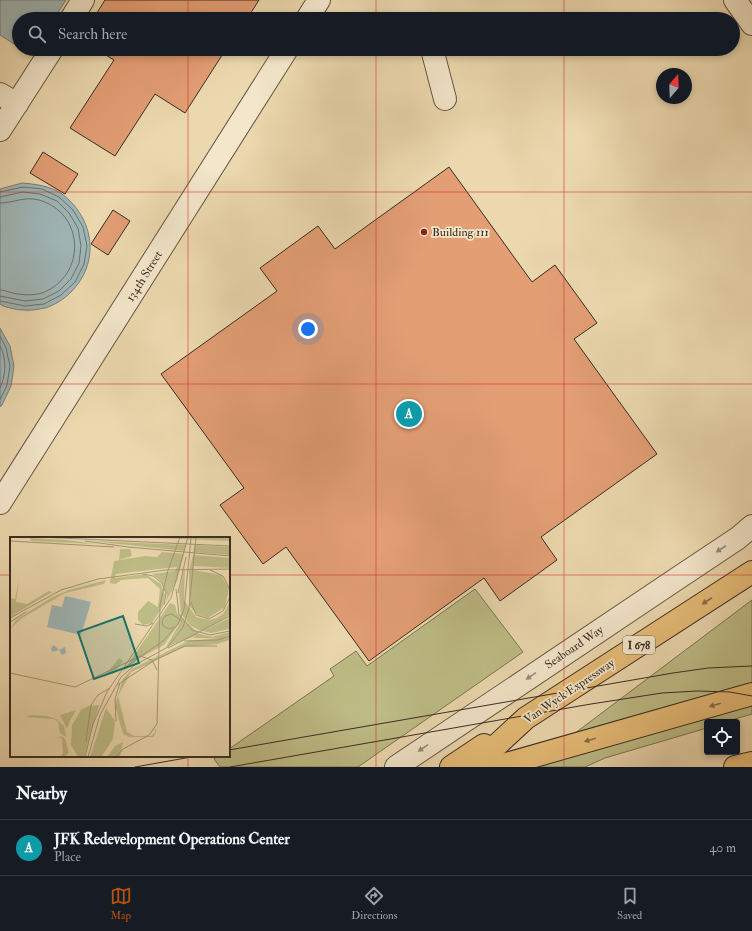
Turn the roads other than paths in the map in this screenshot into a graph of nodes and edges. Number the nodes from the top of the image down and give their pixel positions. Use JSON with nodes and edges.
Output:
{"nodes":[{"id":1,"x":83,"y":0,"type":"edge"},
{"id":2,"x":319,"y":0,"type":"edge"},
{"id":3,"x":735,"y":0,"type":"edge"},
{"id":4,"x":75,"y":12,"type":"edge"},
{"id":5,"x":311,"y":12,"type":"edge"},
{"id":6,"x":752,"y":24,"type":"edge"},
{"id":7,"x":46,"y":56,"type":"edge"},
{"id":8,"x":284,"y":56,"type":"edge"},
{"id":9,"x":434,"y":56,"type":"edge"},
{"id":10,"x":8,"y":99,"type":"edge"},
{"id":11,"x":445,"y":99,"type":"dead end"},
{"id":12,"x":0,"y":130,"type":"edge"},
{"id":13,"x":0,"y":503,"type":"edge"},
{"id":14,"x":752,"y":526,"type":"edge"},
{"id":15,"x":752,"y":572,"type":"edge"},
{"id":16,"x":752,"y":694,"type":"edge"},
{"id":17,"x":526,"y":718,"type":"junction"},
{"id":18,"x":752,"y":763,"type":"edge"},
{"id":19,"x":396,"y":767,"type":"edge"},
{"id":20,"x":451,"y":767,"type":"edge"},
{"id":21,"x":473,"y":767,"type":"edge"},
{"id":22,"x":496,"y":767,"type":"edge"},
{"id":23,"x":735,"y":767,"type":"edge"}],
"edges":[{"from":1,"to":4,"type":"street"},
{"from":2,"to":5,"type":"street"},
{"from":3,"to":6,"type":"street"},
{"from":7,"to":10,"type":"street"},
{"from":8,"to":13,"type":"street","name":"134th Street"},
{"from":9,"to":11,"type":"street"},
{"from":10,"to":12,"type":"street"},
{"from":14,"to":19,"type":"street","name":"Seaboard Way","one_way":true},
{"from":15,"to":17,"type":"highway","name":"Van Wyck Expressway","number":"I 678","one_way":true},
{"from":16,"to":22,"type":"highway","one_way":true},
{"from":17,"to":20,"type":"highway"},
{"from":17,"to":21,"type":"highway","name":"Van Wyck Expressway","number":"I 678"},
{"from":18,"to":23,"type":"highway"}]}
